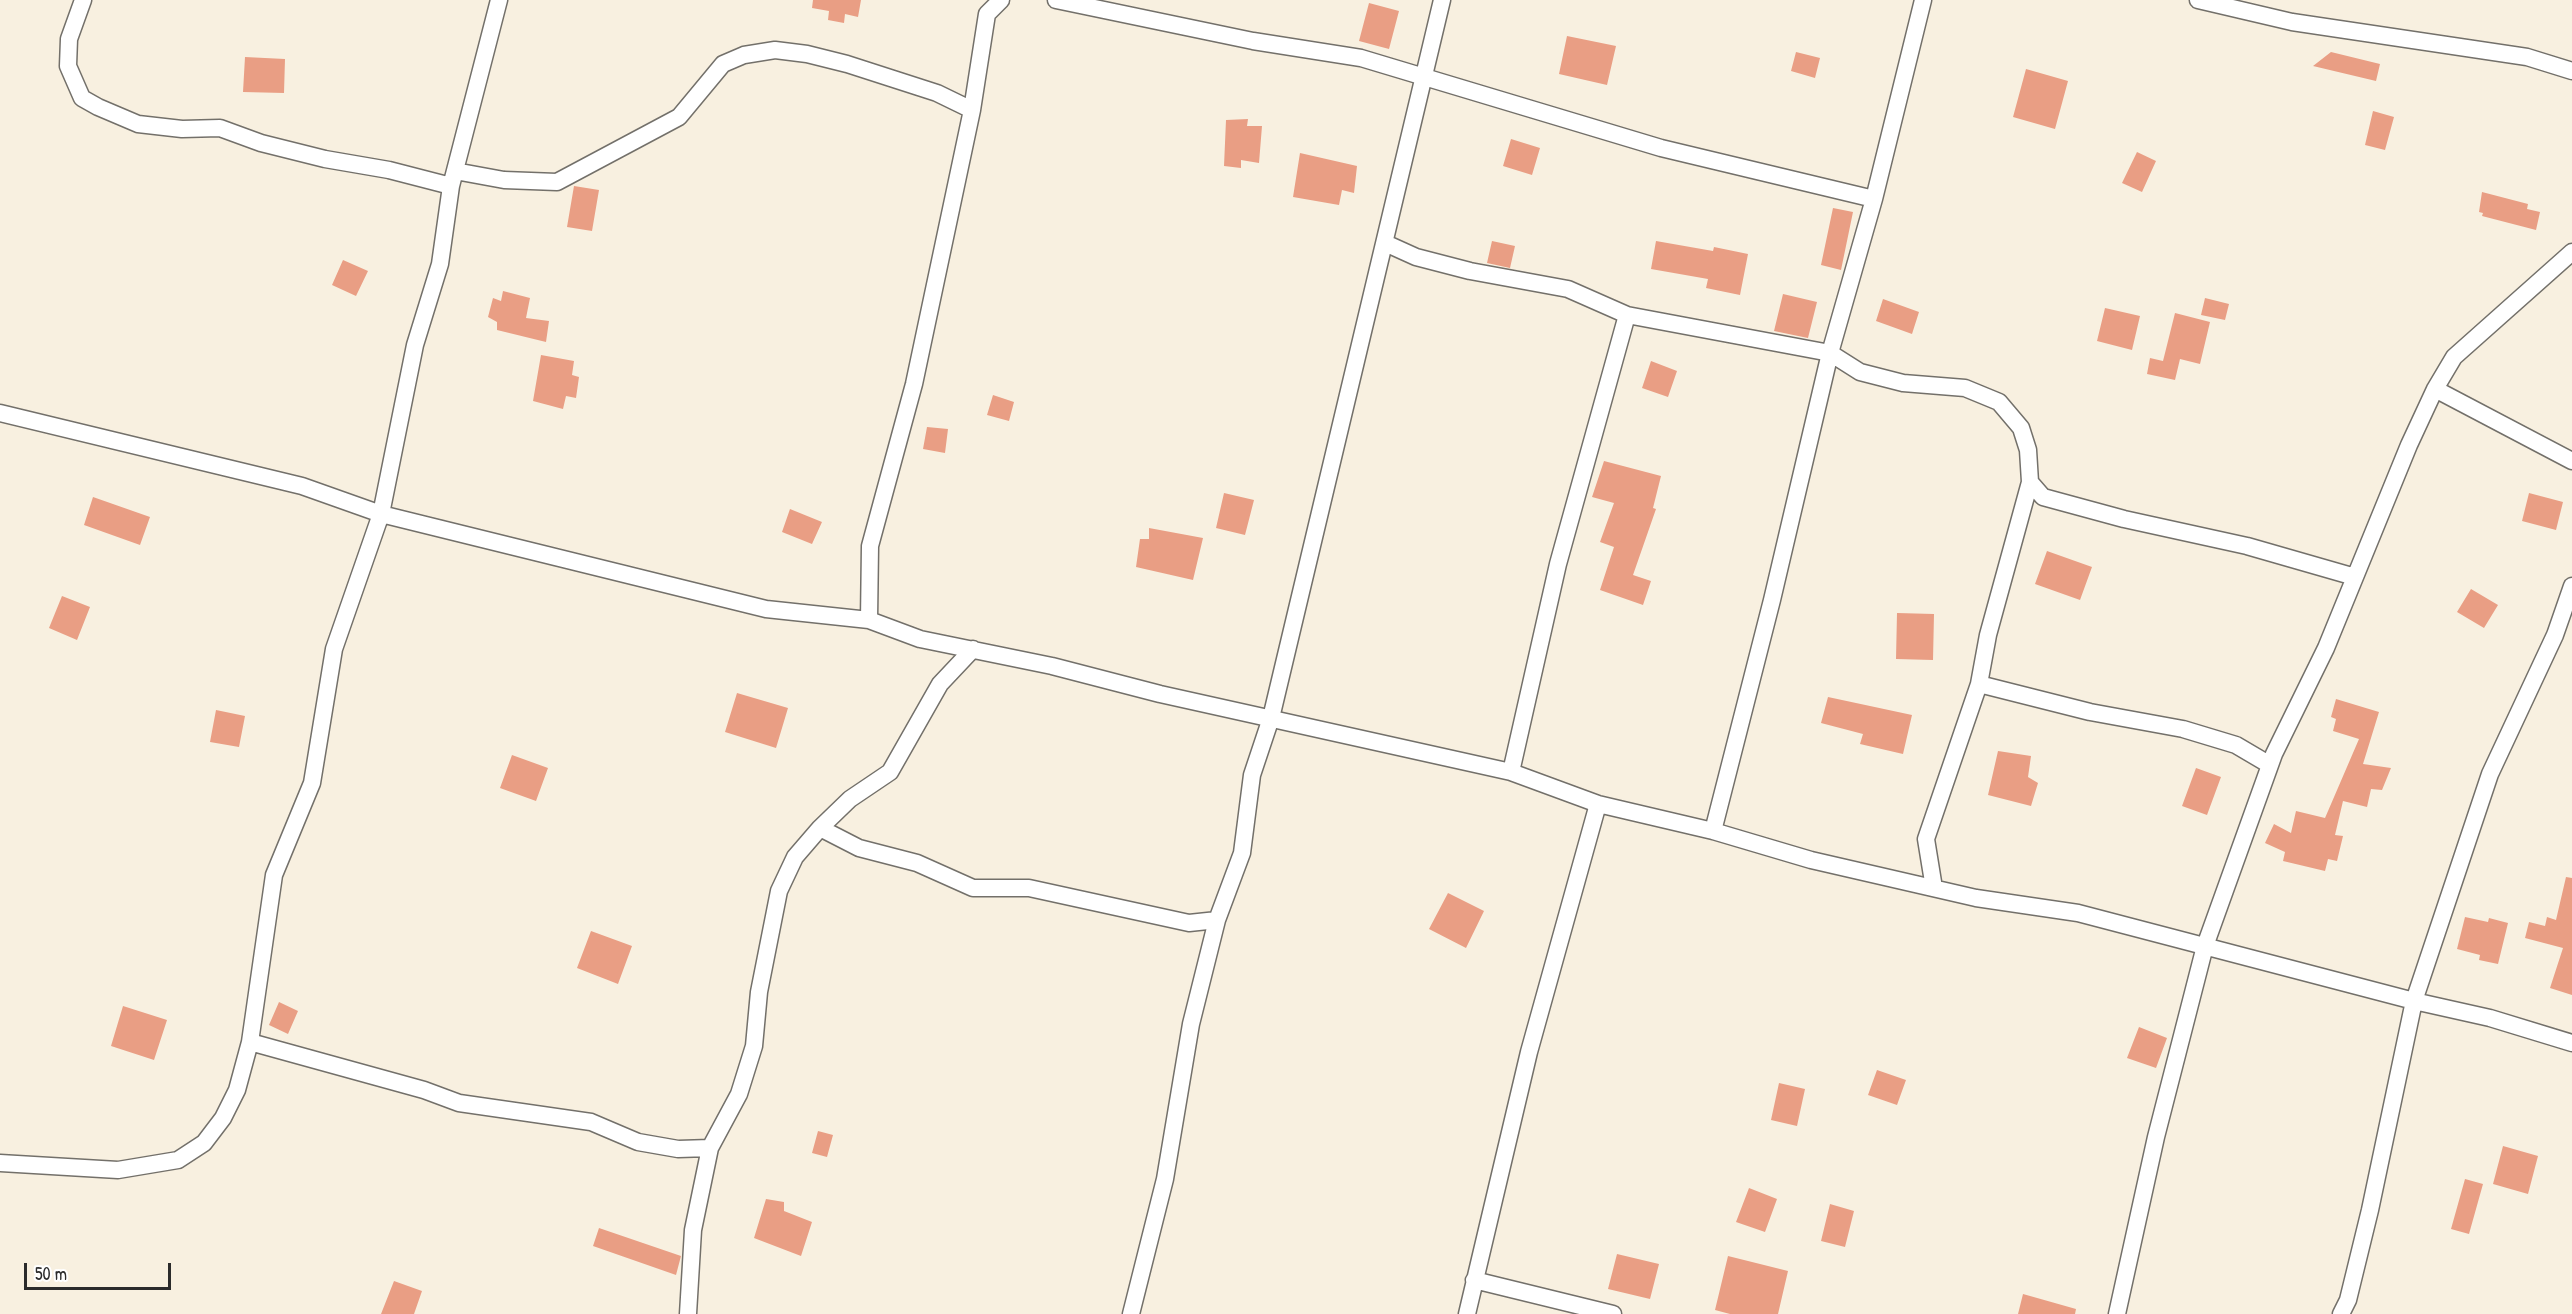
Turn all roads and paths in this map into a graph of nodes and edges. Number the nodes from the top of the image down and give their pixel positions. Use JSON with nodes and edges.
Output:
{"nodes":[{"id":1,"x":83,"y":0,"type":"edge"},
{"id":2,"x":499,"y":0,"type":"edge"},
{"id":3,"x":1001,"y":0,"type":"edge"},
{"id":4,"x":1056,"y":0,"type":"edge"},
{"id":5,"x":1442,"y":0,"type":"edge"},
{"id":6,"x":1923,"y":0,"type":"edge"},
{"id":7,"x":2198,"y":0,"type":"edge"},
{"id":8,"x":2572,"y":71,"type":"edge"},
{"id":9,"x":1425,"y":75,"type":"junction"},
{"id":10,"x":972,"y":110,"type":"junction"},
{"id":11,"x":453,"y":179,"type":"junction"},
{"id":12,"x":1874,"y":200,"type":"junction"},
{"id":13,"x":1385,"y":243,"type":"junction"},
{"id":14,"x":2572,"y":252,"type":"edge"},
{"id":15,"x":1627,"y":315,"type":"junction"},
{"id":16,"x":1830,"y":353,"type":"junction"},
{"id":17,"x":2435,"y":389,"type":"junction"},
{"id":18,"x":0,"y":413,"type":"edge"},
{"id":19,"x":2572,"y":461,"type":"edge"},
{"id":20,"x":2030,"y":482,"type":"junction"},
{"id":21,"x":381,"y":514,"type":"junction"},
{"id":22,"x":2355,"y":577,"type":"junction"},
{"id":23,"x":2572,"y":586,"type":"edge"},
{"id":24,"x":869,"y":620,"type":"junction"},
{"id":25,"x":974,"y":649,"type":"junction"},
{"id":26,"x":1979,"y":684,"type":"junction"},
{"id":27,"x":1271,"y":718,"type":"junction"},
{"id":28,"x":2270,"y":765,"type":"junction"},
{"id":29,"x":1511,"y":772,"type":"junction"},
{"id":30,"x":1598,"y":804,"type":"junction"},
{"id":31,"x":820,"y":828,"type":"junction"},
{"id":32,"x":1713,"y":831,"type":"junction"},
{"id":33,"x":1934,"y":888,"type":"junction"},
{"id":34,"x":1217,"y":920,"type":"junction"},
{"id":35,"x":2205,"y":946,"type":"junction"},
{"id":36,"x":2414,"y":1001,"type":"junction"},
{"id":37,"x":250,"y":1042,"type":"junction"},
{"id":38,"x":2572,"y":1043,"type":"edge"},
{"id":39,"x":710,"y":1148,"type":"junction"},
{"id":40,"x":0,"y":1163,"type":"edge"},
{"id":41,"x":1474,"y":1280,"type":"junction"},
{"id":42,"x":688,"y":1314,"type":"edge"},
{"id":43,"x":1131,"y":1314,"type":"edge"},
{"id":44,"x":1467,"y":1314,"type":"edge"},
{"id":45,"x":1613,"y":1314,"type":"edge"},
{"id":46,"x":2117,"y":1314,"type":"edge"},
{"id":47,"x":2341,"y":1314,"type":"edge"}],
"edges":[{"from":1,"to":11,"type":"street"},
{"from":2,"to":11,"type":"street"},
{"from":3,"to":10,"type":"street"},
{"from":4,"to":9,"type":"street"},
{"from":5,"to":9,"type":"street"},
{"from":6,"to":12,"type":"street"},
{"from":7,"to":8,"type":"street"},
{"from":9,"to":12,"type":"street"},
{"from":9,"to":13,"type":"street"},
{"from":10,"to":11,"type":"street"},
{"from":10,"to":24,"type":"street"},
{"from":11,"to":21,"type":"street"},
{"from":12,"to":16,"type":"street"},
{"from":13,"to":15,"type":"street"},
{"from":13,"to":27,"type":"street"},
{"from":14,"to":17,"type":"street"},
{"from":15,"to":16,"type":"street"},
{"from":15,"to":29,"type":"street"},
{"from":16,"to":20,"type":"street"},
{"from":16,"to":32,"type":"street"},
{"from":17,"to":19,"type":"street"},
{"from":17,"to":22,"type":"street"},
{"from":18,"to":21,"type":"street"},
{"from":20,"to":22,"type":"street"},
{"from":20,"to":26,"type":"street"},
{"from":21,"to":24,"type":"street"},
{"from":21,"to":37,"type":"street"},
{"from":22,"to":28,"type":"street"},
{"from":23,"to":36,"type":"street"},
{"from":24,"to":25,"type":"street"},
{"from":25,"to":27,"type":"street"},
{"from":25,"to":31,"type":"street"},
{"from":26,"to":28,"type":"street"},
{"from":26,"to":33,"type":"street"},
{"from":27,"to":29,"type":"street"},
{"from":27,"to":34,"type":"street"},
{"from":28,"to":35,"type":"street"},
{"from":29,"to":30,"type":"street"},
{"from":30,"to":32,"type":"street"},
{"from":30,"to":41,"type":"street"},
{"from":31,"to":34,"type":"street"},
{"from":31,"to":39,"type":"street"},
{"from":32,"to":33,"type":"street"},
{"from":33,"to":35,"type":"street"},
{"from":34,"to":43,"type":"street"},
{"from":35,"to":36,"type":"street"},
{"from":35,"to":46,"type":"street"},
{"from":36,"to":38,"type":"street"},
{"from":36,"to":47,"type":"street"},
{"from":37,"to":39,"type":"street"},
{"from":37,"to":40,"type":"street"},
{"from":39,"to":42,"type":"street"},
{"from":41,"to":44,"type":"street"},
{"from":41,"to":45,"type":"street"}]}
